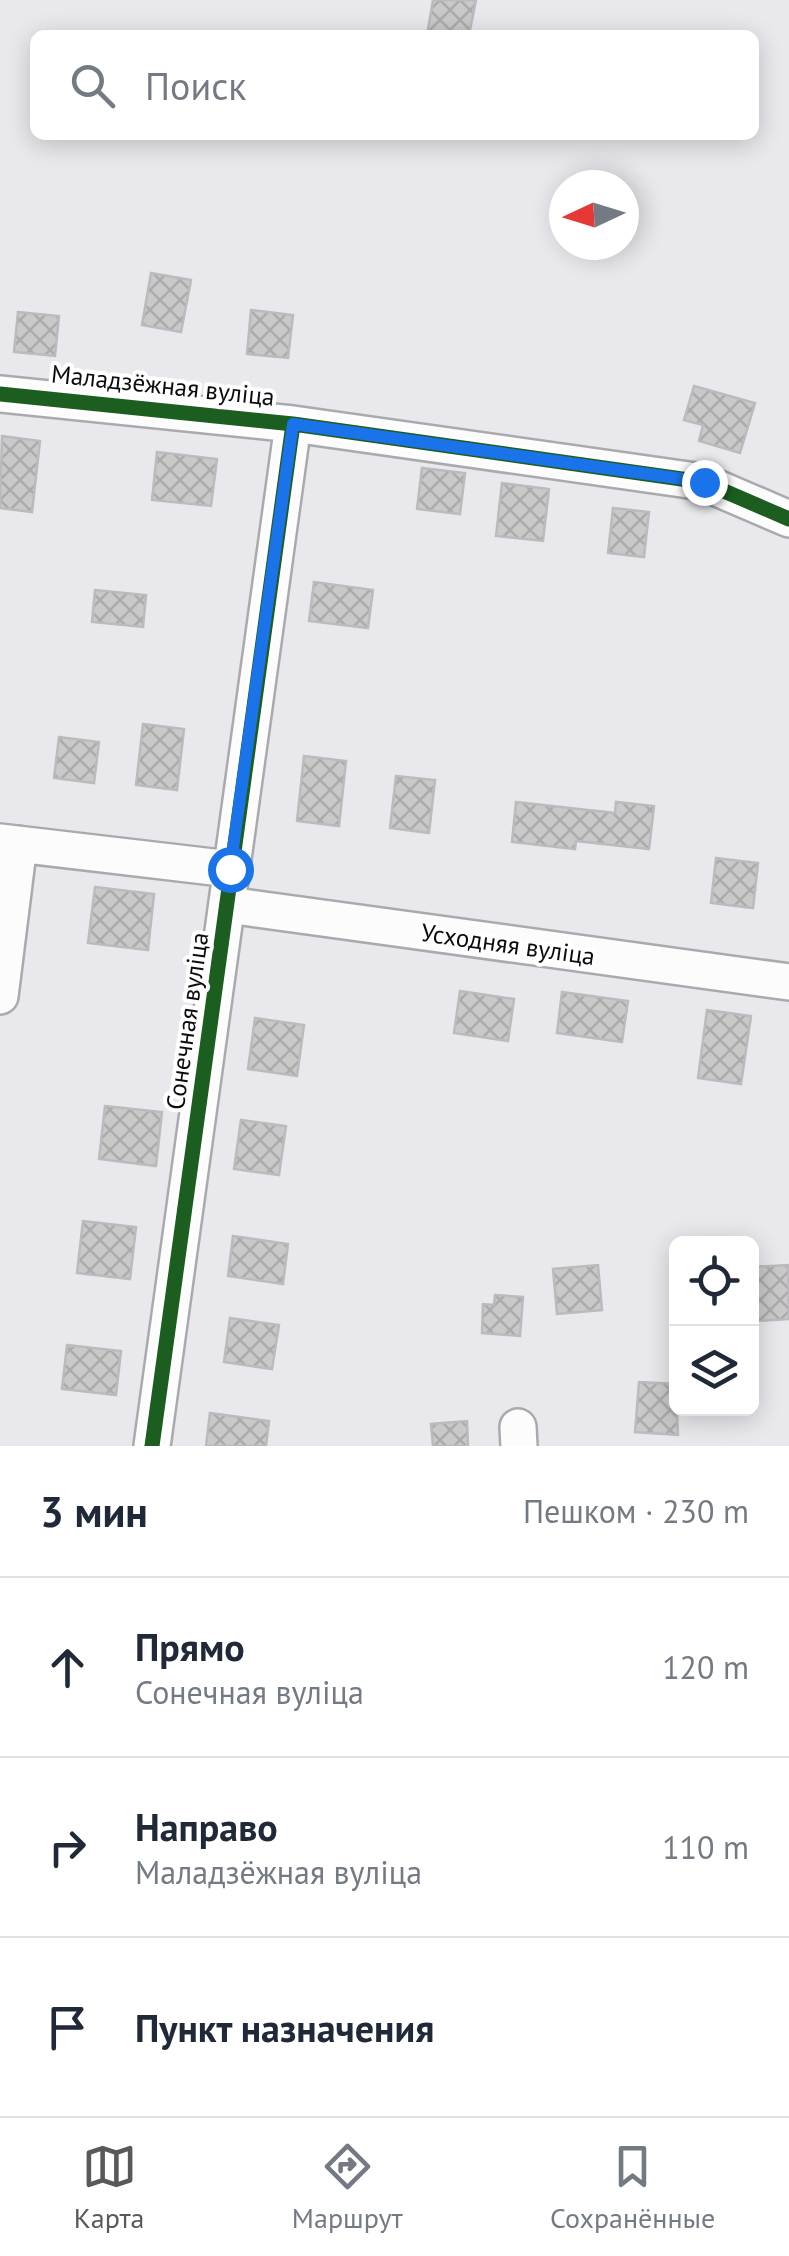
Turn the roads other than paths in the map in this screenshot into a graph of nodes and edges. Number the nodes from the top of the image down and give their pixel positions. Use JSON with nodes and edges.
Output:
{"nodes":[{"id":1,"x":0,"y":394,"type":"edge"},
{"id":2,"x":293,"y":424,"type":"junction"},
{"id":3,"x":789,"y":518,"type":"edge"},
{"id":4,"x":10,"y":843,"type":"edge"},
{"id":5,"x":230,"y":869,"type":"junction"},
{"id":6,"x":228,"y":905,"type":"junction"},
{"id":7,"x":789,"y":982,"type":"edge"},
{"id":8,"x":0,"y":996,"type":"edge"},
{"id":9,"x":152,"y":1446,"type":"edge"}],
"edges":[{"from":1,"to":2,"type":"street","name":"Маладзёжная вуліца"},
{"from":2,"to":3,"type":"street","name":"Маладзёжная вуліца"},
{"from":2,"to":5,"type":"street","name":"Сонечная вуліца"},
{"from":4,"to":5,"type":"street"},
{"from":4,"to":8,"type":"street"},
{"from":5,"to":6,"type":"street","name":"Сонечная вуліца"},
{"from":6,"to":7,"type":"street","name":"Усходняя вуліца"},
{"from":6,"to":9,"type":"street","name":"Сонечная вуліца"}]}
